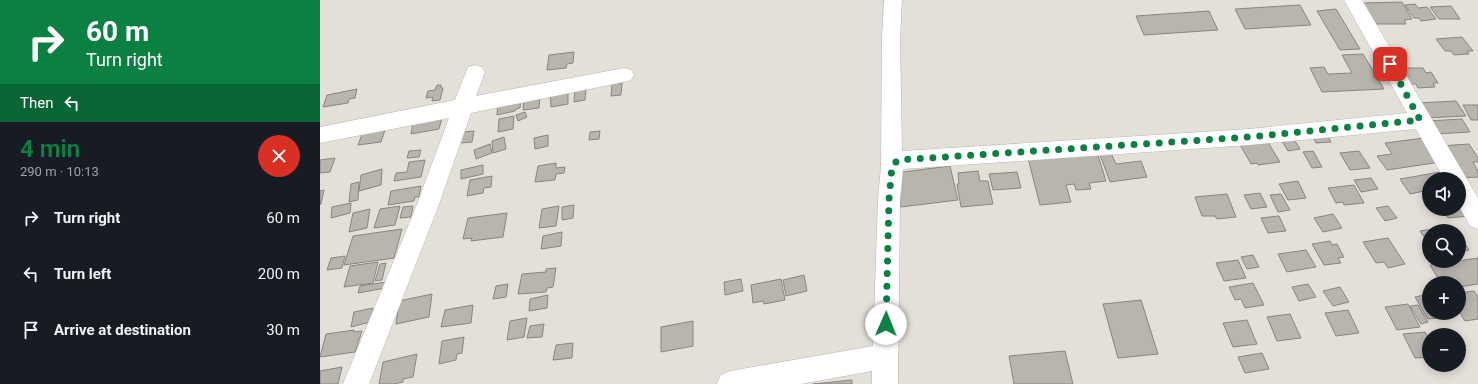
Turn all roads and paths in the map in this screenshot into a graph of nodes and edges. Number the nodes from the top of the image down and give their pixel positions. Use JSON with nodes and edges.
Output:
{"nodes":[{"id":1,"x":893,"y":0,"type":"edge"},
{"id":2,"x":1353,"y":0,"type":"edge"},
{"id":3,"x":475,"y":72,"type":"dead end"},
{"id":4,"x":624,"y":74,"type":"dead end"},
{"id":5,"x":464,"y":106,"type":"junction"},
{"id":6,"x":1420,"y":120,"type":"junction"},
{"id":7,"x":320,"y":135,"type":"edge"},
{"id":8,"x":892,"y":166,"type":"junction"},
{"id":9,"x":1451,"y":172,"type":"edge"},
{"id":10,"x":1466,"y":198,"type":"edge"},
{"id":11,"x":1478,"y":219,"type":"edge"},
{"id":12,"x":886,"y":356,"type":"junction"},
{"id":13,"x":356,"y":384,"type":"edge"},
{"id":14,"x":730,"y":384,"type":"edge"},
{"id":15,"x":885,"y":384,"type":"edge"}],
"edges":[{"from":1,"to":8,"type":"street"},
{"from":2,"to":6,"type":"street"},
{"from":3,"to":5,"type":"street"},
{"from":4,"to":5,"type":"street"},
{"from":5,"to":7,"type":"street"},
{"from":5,"to":13,"type":"street"},
{"from":6,"to":8,"type":"street"},
{"from":6,"to":9,"type":"street"},
{"from":8,"to":12,"type":"street"},
{"from":10,"to":11,"type":"street"},
{"from":12,"to":14,"type":"street"},
{"from":12,"to":15,"type":"street"}]}
